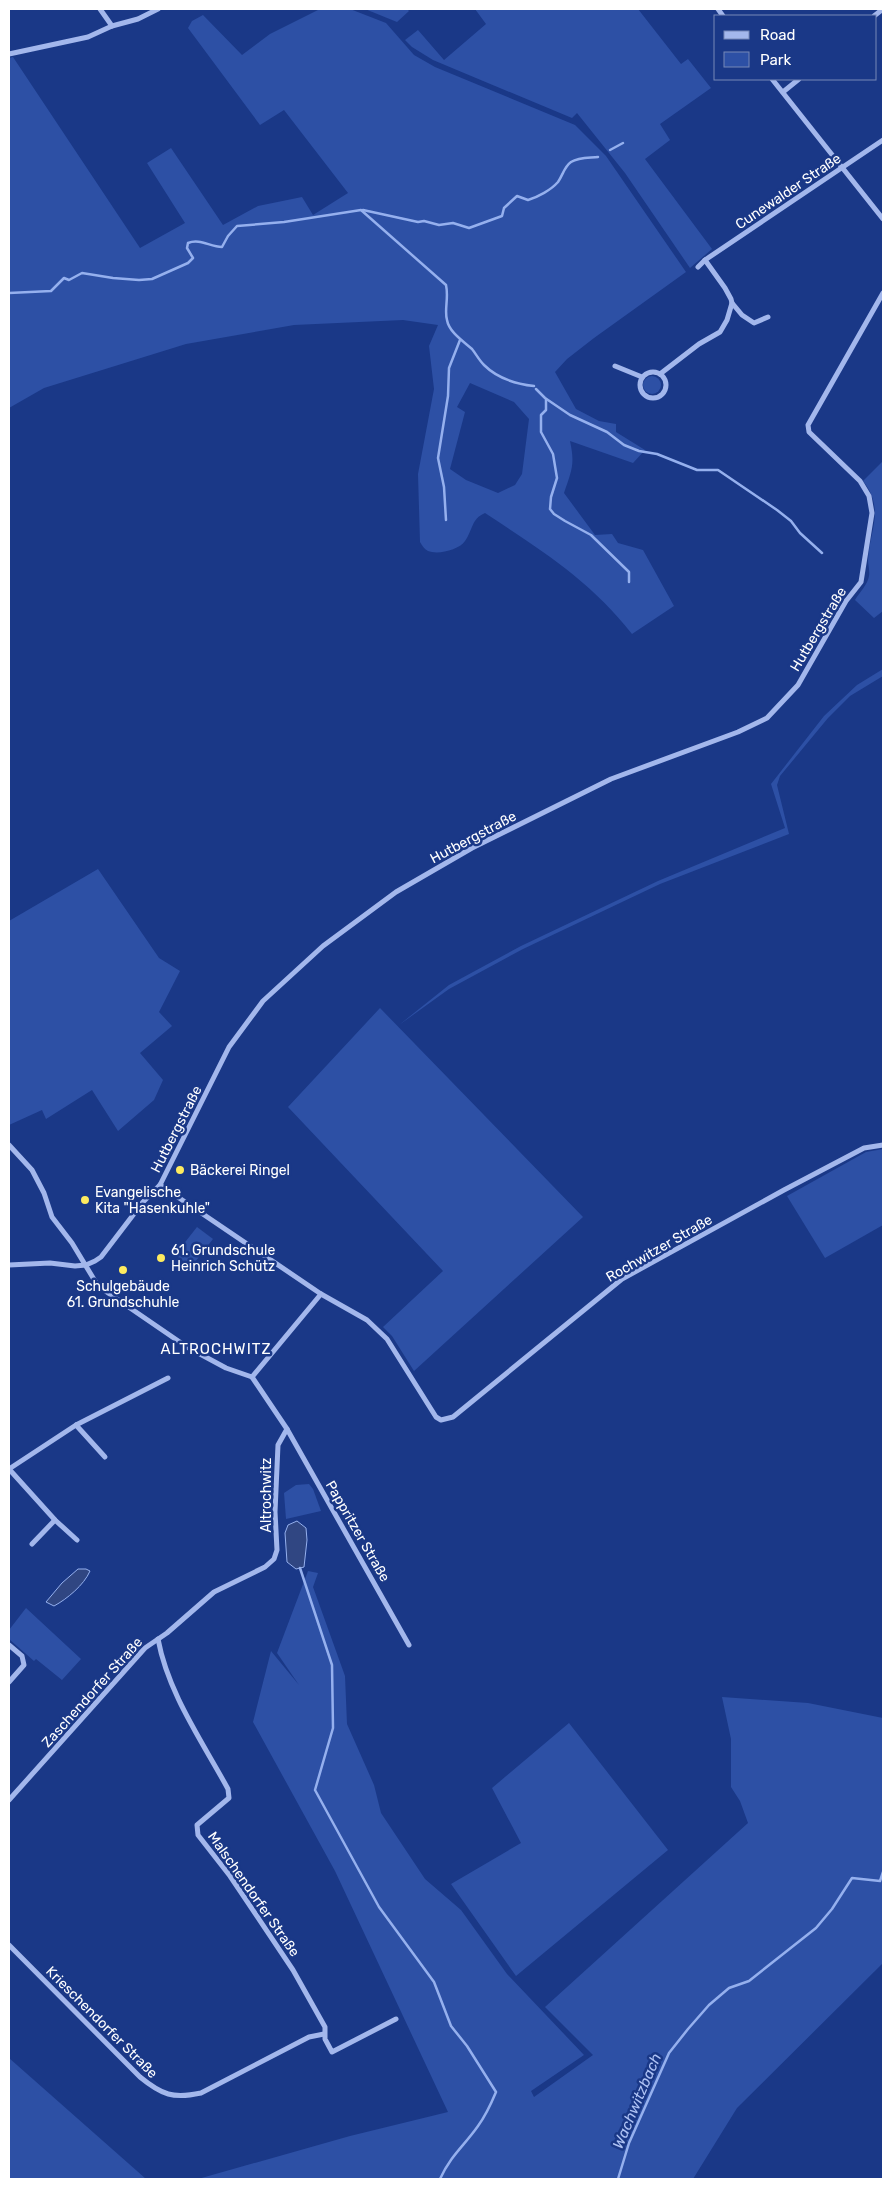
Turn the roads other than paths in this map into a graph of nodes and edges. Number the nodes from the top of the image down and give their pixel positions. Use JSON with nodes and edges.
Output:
{"nodes":[{"id":1,"x":100,"y":9,"type":"edge"},
{"id":2,"x":158,"y":9,"type":"edge"},
{"id":3,"x":112,"y":26,"type":"junction"},
{"id":4,"x":9,"y":54,"type":"edge"},
{"id":5,"x":773,"y":80,"type":"edge"},
{"id":6,"x":798,"y":80,"type":"edge"},
{"id":7,"x":783,"y":92,"type":"junction"},
{"id":8,"x":883,"y":140,"type":"edge"},
{"id":9,"x":842,"y":168,"type":"junction"},
{"id":10,"x":883,"y":219,"type":"edge"},
{"id":11,"x":705,"y":260,"type":"junction"},
{"id":12,"x":698,"y":267,"type":"dead end"},
{"id":13,"x":883,"y":293,"type":"edge"},
{"id":14,"x":732,"y":303,"type":"junction"},
{"id":15,"x":768,"y":317,"type":"dead end"},
{"id":16,"x":615,"y":366,"type":"dead end"},
{"id":17,"x":660,"y":374,"type":"junction"},
{"id":18,"x":642,"y":377,"type":"junction"},
{"id":19,"x":9,"y":1145,"type":"edge"},
{"id":20,"x":883,"y":1145,"type":"edge"},
{"id":21,"x":160,"y":1185,"type":"junction"},
{"id":22,"x":86,"y":1265,"type":"junction"},
{"id":23,"x":9,"y":1266,"type":"edge"},
{"id":24,"x":321,"y":1294,"type":"junction"},
{"id":25,"x":252,"y":1377,"type":"junction"},
{"id":26,"x":168,"y":1378,"type":"dead end"},
{"id":27,"x":76,"y":1426,"type":"junction"},
{"id":28,"x":287,"y":1429,"type":"junction"},
{"id":29,"x":105,"y":1457,"type":"dead end"},
{"id":30,"x":55,"y":1520,"type":"junction"},
{"id":31,"x":76,"y":1540,"type":"dead end"},
{"id":32,"x":32,"y":1544,"type":"dead end"},
{"id":33,"x":274,"y":1559,"type":"joint"},
{"id":34,"x":158,"y":1639,"type":"junction"},
{"id":35,"x":409,"y":1644,"type":"dead end"},
{"id":36,"x":9,"y":1645,"type":"edge"},
{"id":37,"x":9,"y":1682,"type":"edge"},
{"id":38,"x":9,"y":1800,"type":"edge"},
{"id":39,"x":9,"y":1945,"type":"edge"},
{"id":40,"x":396,"y":2019,"type":"dead end"},
{"id":41,"x":324,"y":2034,"type":"junction"}],
"edges":[{"from":1,"to":3,"type":"street"},
{"from":2,"to":3,"type":"street"},
{"from":3,"to":4,"type":"street"},
{"from":5,"to":7,"type":"street"},
{"from":6,"to":7,"type":"street"},
{"from":7,"to":9,"type":"street"},
{"from":8,"to":9,"type":"street","name":"Cunewalder Straße"},
{"from":9,"to":10,"type":"street"},
{"from":9,"to":11,"type":"street","name":"Cunewalder Straße"},
{"from":11,"to":12,"type":"street","name":"Cunewalder Straße"},
{"from":11,"to":14,"type":"street"},
{"from":13,"to":21,"type":"street","name":"Hutbergstraße"},
{"from":14,"to":15,"type":"street"},
{"from":14,"to":17,"type":"street"},
{"from":16,"to":18,"type":"street"},
{"from":17,"to":18,"type":"street"},
{"from":17,"to":18,"type":"street"},
{"from":19,"to":22,"type":"street"},
{"from":20,"to":24,"type":"street","name":"Rochwitzer Straße"},
{"from":21,"to":22,"type":"street","name":"Hutbergstraße"},
{"from":21,"to":24,"type":"street"},
{"from":22,"to":23,"type":"street"},
{"from":22,"to":25,"type":"street"},
{"from":24,"to":25,"type":"street"},
{"from":25,"to":28,"type":"street"},
{"from":26,"to":27,"type":"street"},
{"from":27,"to":29,"type":"street"},
{"from":27,"to":30,"type":"street"},
{"from":28,"to":33,"type":"street","name":"Altrochwitz"},
{"from":28,"to":35,"type":"street","name":"Pappritzer Straße"},
{"from":30,"to":31,"type":"street"},
{"from":30,"to":32,"type":"street"},
{"from":33,"to":34,"type":"street","name":"Zaschendorfer Straße"},
{"from":34,"to":38,"type":"street","name":"Zaschendorfer Straße"},
{"from":34,"to":41,"type":"street","name":"Malschendorfer Straße"},
{"from":36,"to":37,"type":"street"},
{"from":39,"to":41,"type":"street","name":"Krieschendorfer Straße"},
{"from":40,"to":41,"type":"street"}]}
